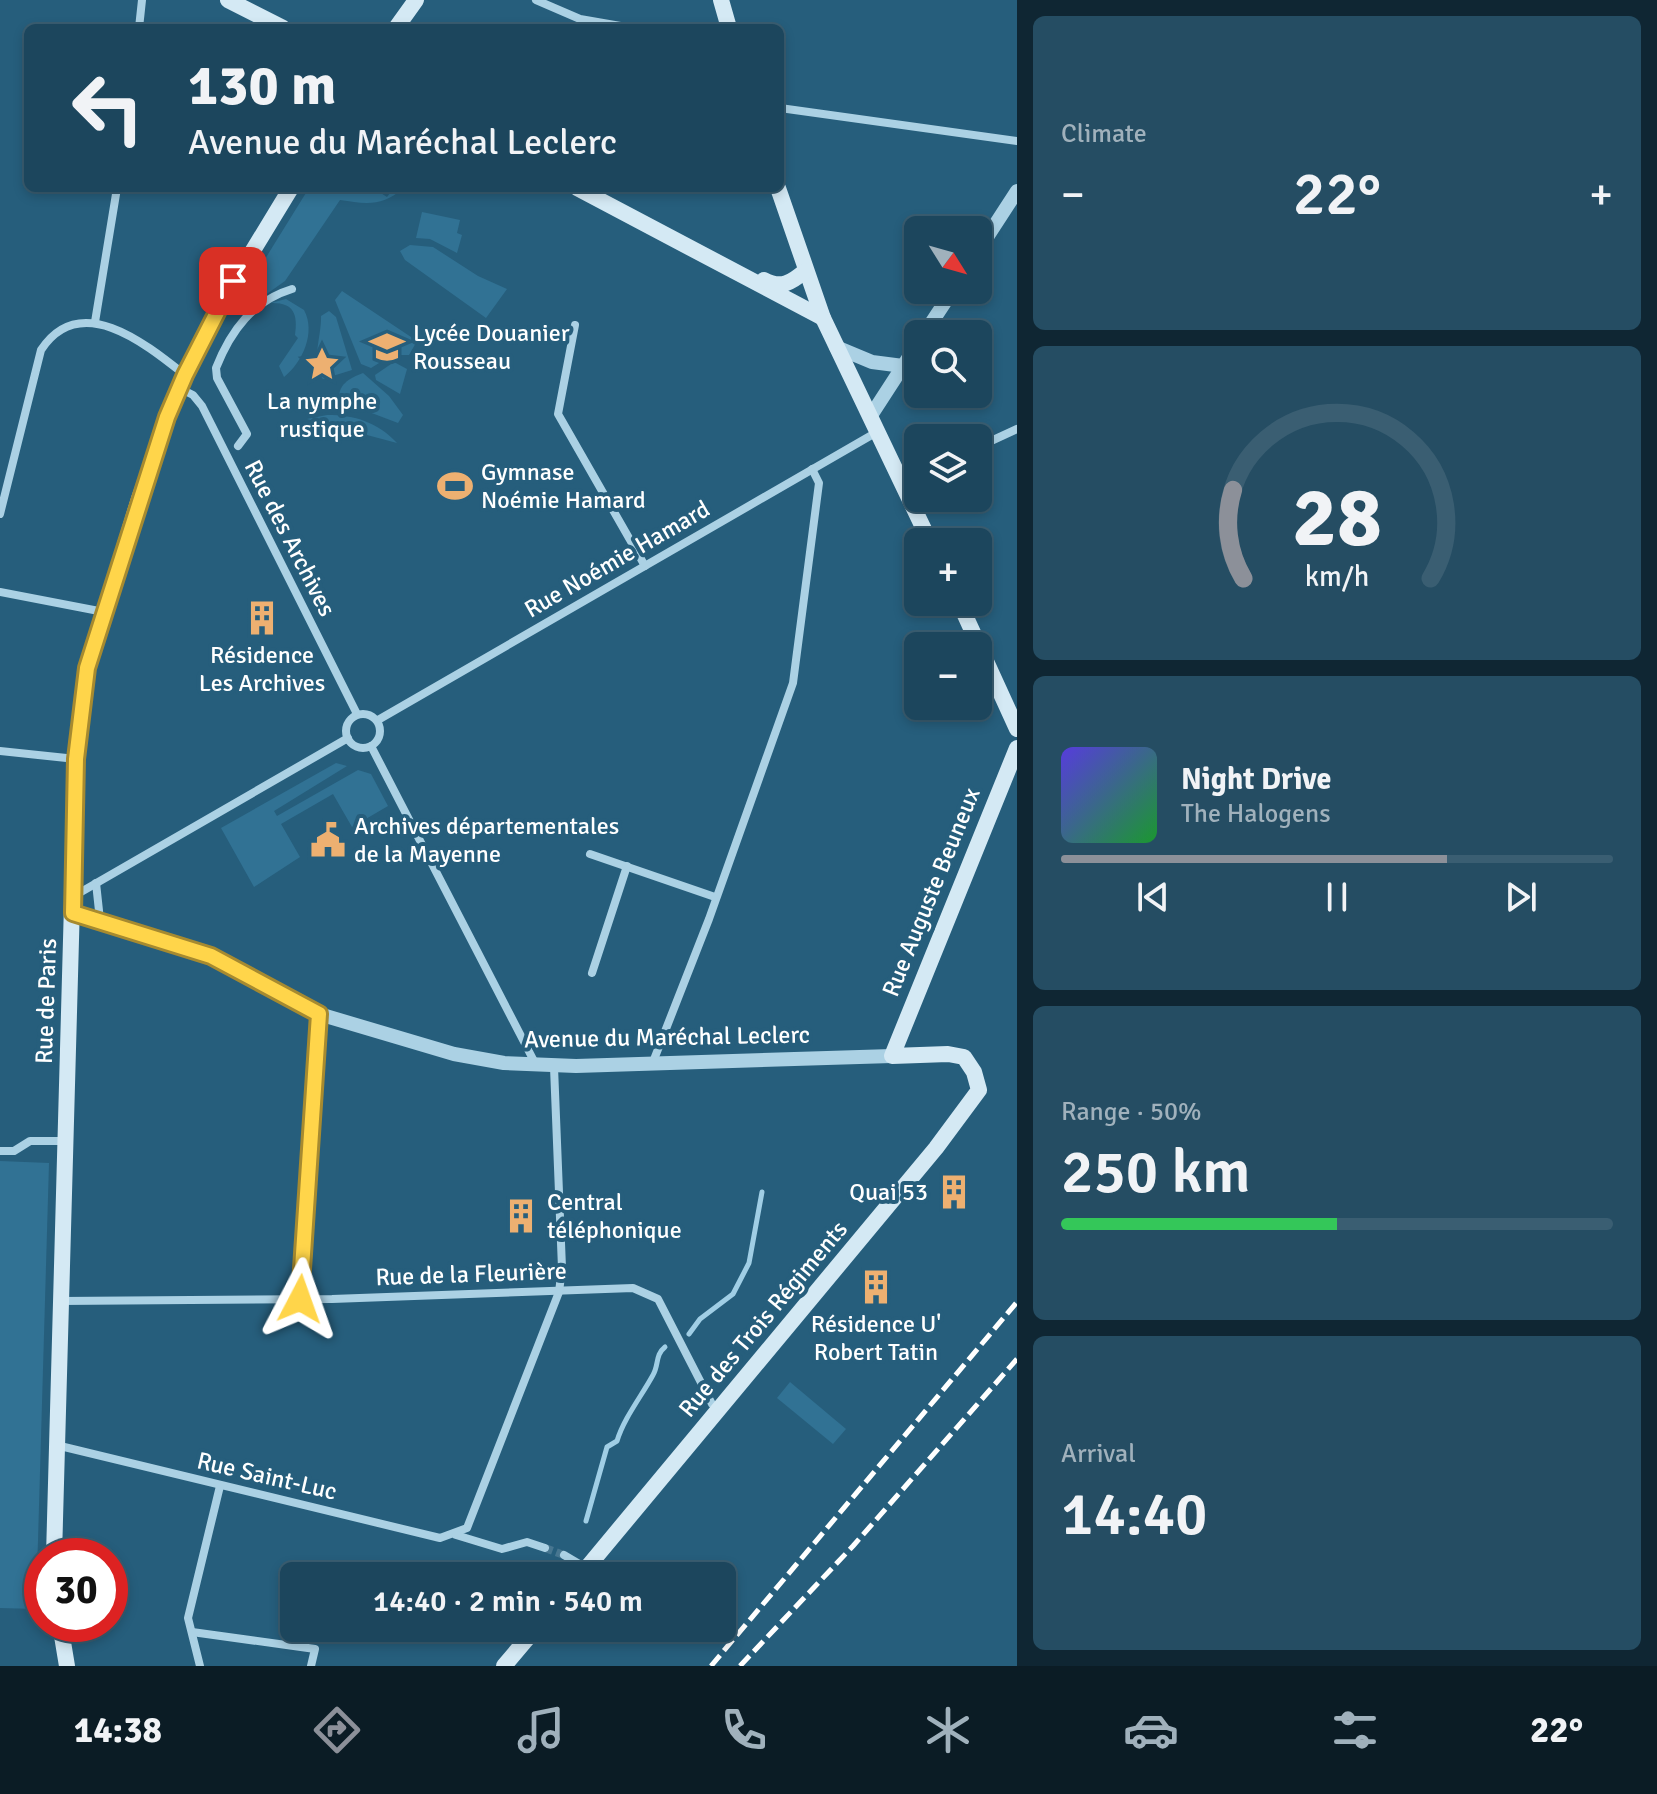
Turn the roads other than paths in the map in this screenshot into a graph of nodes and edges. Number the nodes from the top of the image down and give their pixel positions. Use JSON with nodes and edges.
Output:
{"nodes":[{"id":1,"x":142,"y":0,"type":"edge"},
{"id":2,"x":228,"y":0,"type":"edge"},
{"id":3,"x":416,"y":0,"type":"edge"},
{"id":4,"x":536,"y":0,"type":"edge"},
{"id":5,"x":721,"y":0,"type":"edge"},
{"id":6,"x":139,"y":24,"type":"edge"},
{"id":7,"x":275,"y":24,"type":"edge"},
{"id":8,"x":399,"y":24,"type":"edge"},
{"id":9,"x":609,"y":24,"type":"edge"},
{"id":10,"x":728,"y":24,"type":"edge"},
{"id":11,"x":784,"y":109,"type":"edge"},
{"id":12,"x":1017,"y":141,"type":"edge"},
{"id":13,"x":1017,"y":191,"type":"edge"},
{"id":14,"x":116,"y":192,"type":"edge"},
{"id":15,"x":288,"y":192,"type":"edge"},
{"id":16,"x":585,"y":192,"type":"edge"},
{"id":17,"x":779,"y":192,"type":"edge"},
{"id":18,"x":992,"y":229,"type":"edge"},
{"id":19,"x":726,"y":267,"type":"junction"},
{"id":20,"x":805,"y":271,"type":"junction"},
{"id":21,"x":292,"y":289,"type":"dead end"},
{"id":22,"x":823,"y":318,"type":"junction"},
{"id":23,"x":95,"y":322,"type":"junction"},
{"id":24,"x":575,"y":325,"type":"dead end"},
{"id":25,"x":836,"y":347,"type":"junction"},
{"id":26,"x":903,"y":366,"type":"joint"},
{"id":27,"x":182,"y":381,"type":"junction"},
{"id":28,"x":873,"y":424,"type":"junction"},
{"id":29,"x":1017,"y":429,"type":"edge"},
{"id":30,"x":992,"y":441,"type":"edge"},
{"id":31,"x":238,"y":446,"type":"dead end"},
{"id":32,"x":812,"y":469,"type":"junction"},
{"id":33,"x":902,"y":484,"type":"joint"},
{"id":34,"x":0,"y":514,"type":"edge"},
{"id":35,"x":923,"y":528,"type":"edge"},
{"id":36,"x":645,"y":566,"type":"junction"},
{"id":37,"x":0,"y":592,"type":"edge"},
{"id":38,"x":104,"y":612,"type":"junction"},
{"id":39,"x":965,"y":616,"type":"edge"},
{"id":40,"x":357,"y":714,"type":"junction"},
{"id":41,"x":378,"y":720,"type":"junction"},
{"id":42,"x":1017,"y":729,"type":"edge"},
{"id":43,"x":348,"y":738,"type":"junction"},
{"id":44,"x":371,"y":746,"type":"junction"},
{"id":45,"x":1017,"y":748,"type":"edge"},
{"id":46,"x":0,"y":751,"type":"edge"},
{"id":47,"x":76,"y":759,"type":"junction"},
{"id":48,"x":590,"y":854,"type":"dead end"},
{"id":49,"x":627,"y":866,"type":"junction"},
{"id":50,"x":96,"y":883,"type":"junction"},
{"id":51,"x":715,"y":897,"type":"junction"},
{"id":52,"x":74,"y":905,"type":"junction"},
{"id":53,"x":100,"y":920,"type":"junction"},
{"id":54,"x":592,"y":973,"type":"dead end"},
{"id":55,"x":319,"y":1014,"type":"junction"},
{"id":56,"x":892,"y":1056,"type":"junction"},
{"id":57,"x":653,"y":1062,"type":"junction"},
{"id":58,"x":536,"y":1066,"type":"junction"},
{"id":59,"x":554,"y":1067,"type":"junction"},
{"id":60,"x":979,"y":1090,"type":"joint"},
{"id":61,"x":65,"y":1141,"type":"junction"},
{"id":62,"x":0,"y":1151,"type":"edge"},
{"id":63,"x":559,"y":1292,"type":"junction"},
{"id":64,"x":300,"y":1299,"type":"junction"},
{"id":65,"x":60,"y":1301,"type":"junction"},
{"id":66,"x":719,"y":1409,"type":"junction"},
{"id":67,"x":56,"y":1445,"type":"junction"},
{"id":68,"x":220,"y":1486,"type":"junction"},
{"id":69,"x":456,"y":1535,"type":"junction"},
{"id":70,"x":54,"y":1538,"type":"edge"},
{"id":71,"x":545,"y":1548,"type":"tunnel mouth"},
{"id":72,"x":564,"y":1555,"type":"tunnel mouth"},
{"id":73,"x":572,"y":1562,"type":"edge"},
{"id":74,"x":591,"y":1562,"type":"edge"},
{"id":75,"x":192,"y":1632,"type":"junction"},
{"id":76,"x":63,"y":1642,"type":"edge"},
{"id":77,"x":524,"y":1642,"type":"edge"},
{"id":78,"x":67,"y":1666,"type":"edge"},
{"id":79,"x":200,"y":1666,"type":"edge"},
{"id":80,"x":311,"y":1666,"type":"edge"},
{"id":81,"x":504,"y":1666,"type":"edge"}],
"edges":[{"from":1,"to":6,"type":"street"},
{"from":2,"to":7,"type":"main road"},
{"from":3,"to":8,"type":"main road"},
{"from":4,"to":9,"type":"street"},
{"from":5,"to":10,"type":"main road"},
{"from":11,"to":12,"type":"street"},
{"from":13,"to":18,"type":"street"},
{"from":14,"to":23,"type":"street"},
{"from":15,"to":27,"type":"main road","name":"Rue de Paris"},
{"from":16,"to":19,"type":"main road"},
{"from":17,"to":20,"type":"main road"},
{"from":19,"to":20,"type":"main road"},
{"from":19,"to":22,"type":"main road"},
{"from":20,"to":22,"type":"main road"},
{"from":21,"to":31,"type":"street"},
{"from":22,"to":25,"type":"main road"},
{"from":23,"to":27,"type":"street","name":"Rue des Archives"},
{"from":23,"to":34,"type":"street"},
{"from":24,"to":36,"type":"street"},
{"from":25,"to":26,"type":"street"},
{"from":25,"to":28,"type":"main road"},
{"from":26,"to":28,"type":"street"},
{"from":27,"to":38,"type":"main road","name":"Rue de Paris"},
{"from":27,"to":40,"type":"street","name":"Rue des Archives"},
{"from":28,"to":32,"type":"street","name":"Rue Noémie Hamard"},
{"from":28,"to":33,"type":"main road"},
{"from":29,"to":30,"type":"street"},
{"from":32,"to":36,"type":"street","name":"Rue Noémie Hamard"},
{"from":32,"to":51,"type":"street"},
{"from":33,"to":35,"type":"main road"},
{"from":36,"to":41,"type":"street","name":"Rue Noémie Hamard"},
{"from":37,"to":38,"type":"street"},
{"from":38,"to":47,"type":"main road","name":"Rue de Paris"},
{"from":39,"to":42,"type":"main road"},
{"from":40,"to":41,"type":"street"},
{"from":40,"to":43,"type":"street"},
{"from":41,"to":44,"type":"street"},
{"from":43,"to":44,"type":"street"},
{"from":43,"to":50,"type":"street"},
{"from":44,"to":58,"type":"street"},
{"from":45,"to":56,"type":"main road","name":"Rue Auguste Beuneux"},
{"from":46,"to":47,"type":"street"},
{"from":47,"to":52,"type":"main road","name":"Rue de Paris"},
{"from":48,"to":49,"type":"street"},
{"from":49,"to":51,"type":"street"},
{"from":49,"to":54,"type":"street"},
{"from":50,"to":52,"type":"street"},
{"from":50,"to":53,"type":"street"},
{"from":51,"to":57,"type":"street"},
{"from":52,"to":53,"type":"street","name":"Avenue du Maréchal Leclerc"},
{"from":52,"to":61,"type":"main road","name":"Rue de Paris"},
{"from":53,"to":55,"type":"street","name":"Avenue du Maréchal Leclerc"},
{"from":55,"to":58,"type":"street","name":"Avenue du Maréchal Leclerc"},
{"from":55,"to":64,"type":"street"},
{"from":56,"to":57,"type":"street","name":"Avenue du Maréchal Leclerc"},
{"from":56,"to":60,"type":"main road","name":"Avenue du Maréchal Leclerc"},
{"from":57,"to":59,"type":"street","name":"Avenue du Maréchal Leclerc"},
{"from":58,"to":59,"type":"street","name":"Avenue du Maréchal Leclerc"},
{"from":59,"to":63,"type":"street"},
{"from":60,"to":66,"type":"main road","name":"Rue des Trois Régiments"},
{"from":61,"to":62,"type":"street"},
{"from":61,"to":65,"type":"main road","name":"Rue de Paris"},
{"from":63,"to":64,"type":"street","name":"Rue de la Fleurière"},
{"from":63,"to":66,"type":"street","name":"Rue de la Fleurière"},
{"from":63,"to":69,"type":"street"},
{"from":64,"to":65,"type":"street","name":"Rue de la Fleurière"},
{"from":65,"to":67,"type":"main road","name":"Rue de Paris"},
{"from":66,"to":74,"type":"main road","name":"Rue des Trois Régiments"},
{"from":67,"to":68,"type":"street","name":"Rue Saint-Luc"},
{"from":67,"to":70,"type":"main road","name":"Rue de Paris"},
{"from":68,"to":69,"type":"street","name":"Rue Saint-Luc"},
{"from":68,"to":75,"type":"street"},
{"from":69,"to":71,"type":"street","name":"Rue Saint-Luc"},
{"from":72,"to":73,"type":"street"},
{"from":75,"to":79,"type":"street"},
{"from":75,"to":80,"type":"street"},
{"from":76,"to":78,"type":"main road"},
{"from":77,"to":81,"type":"main road"}]}
